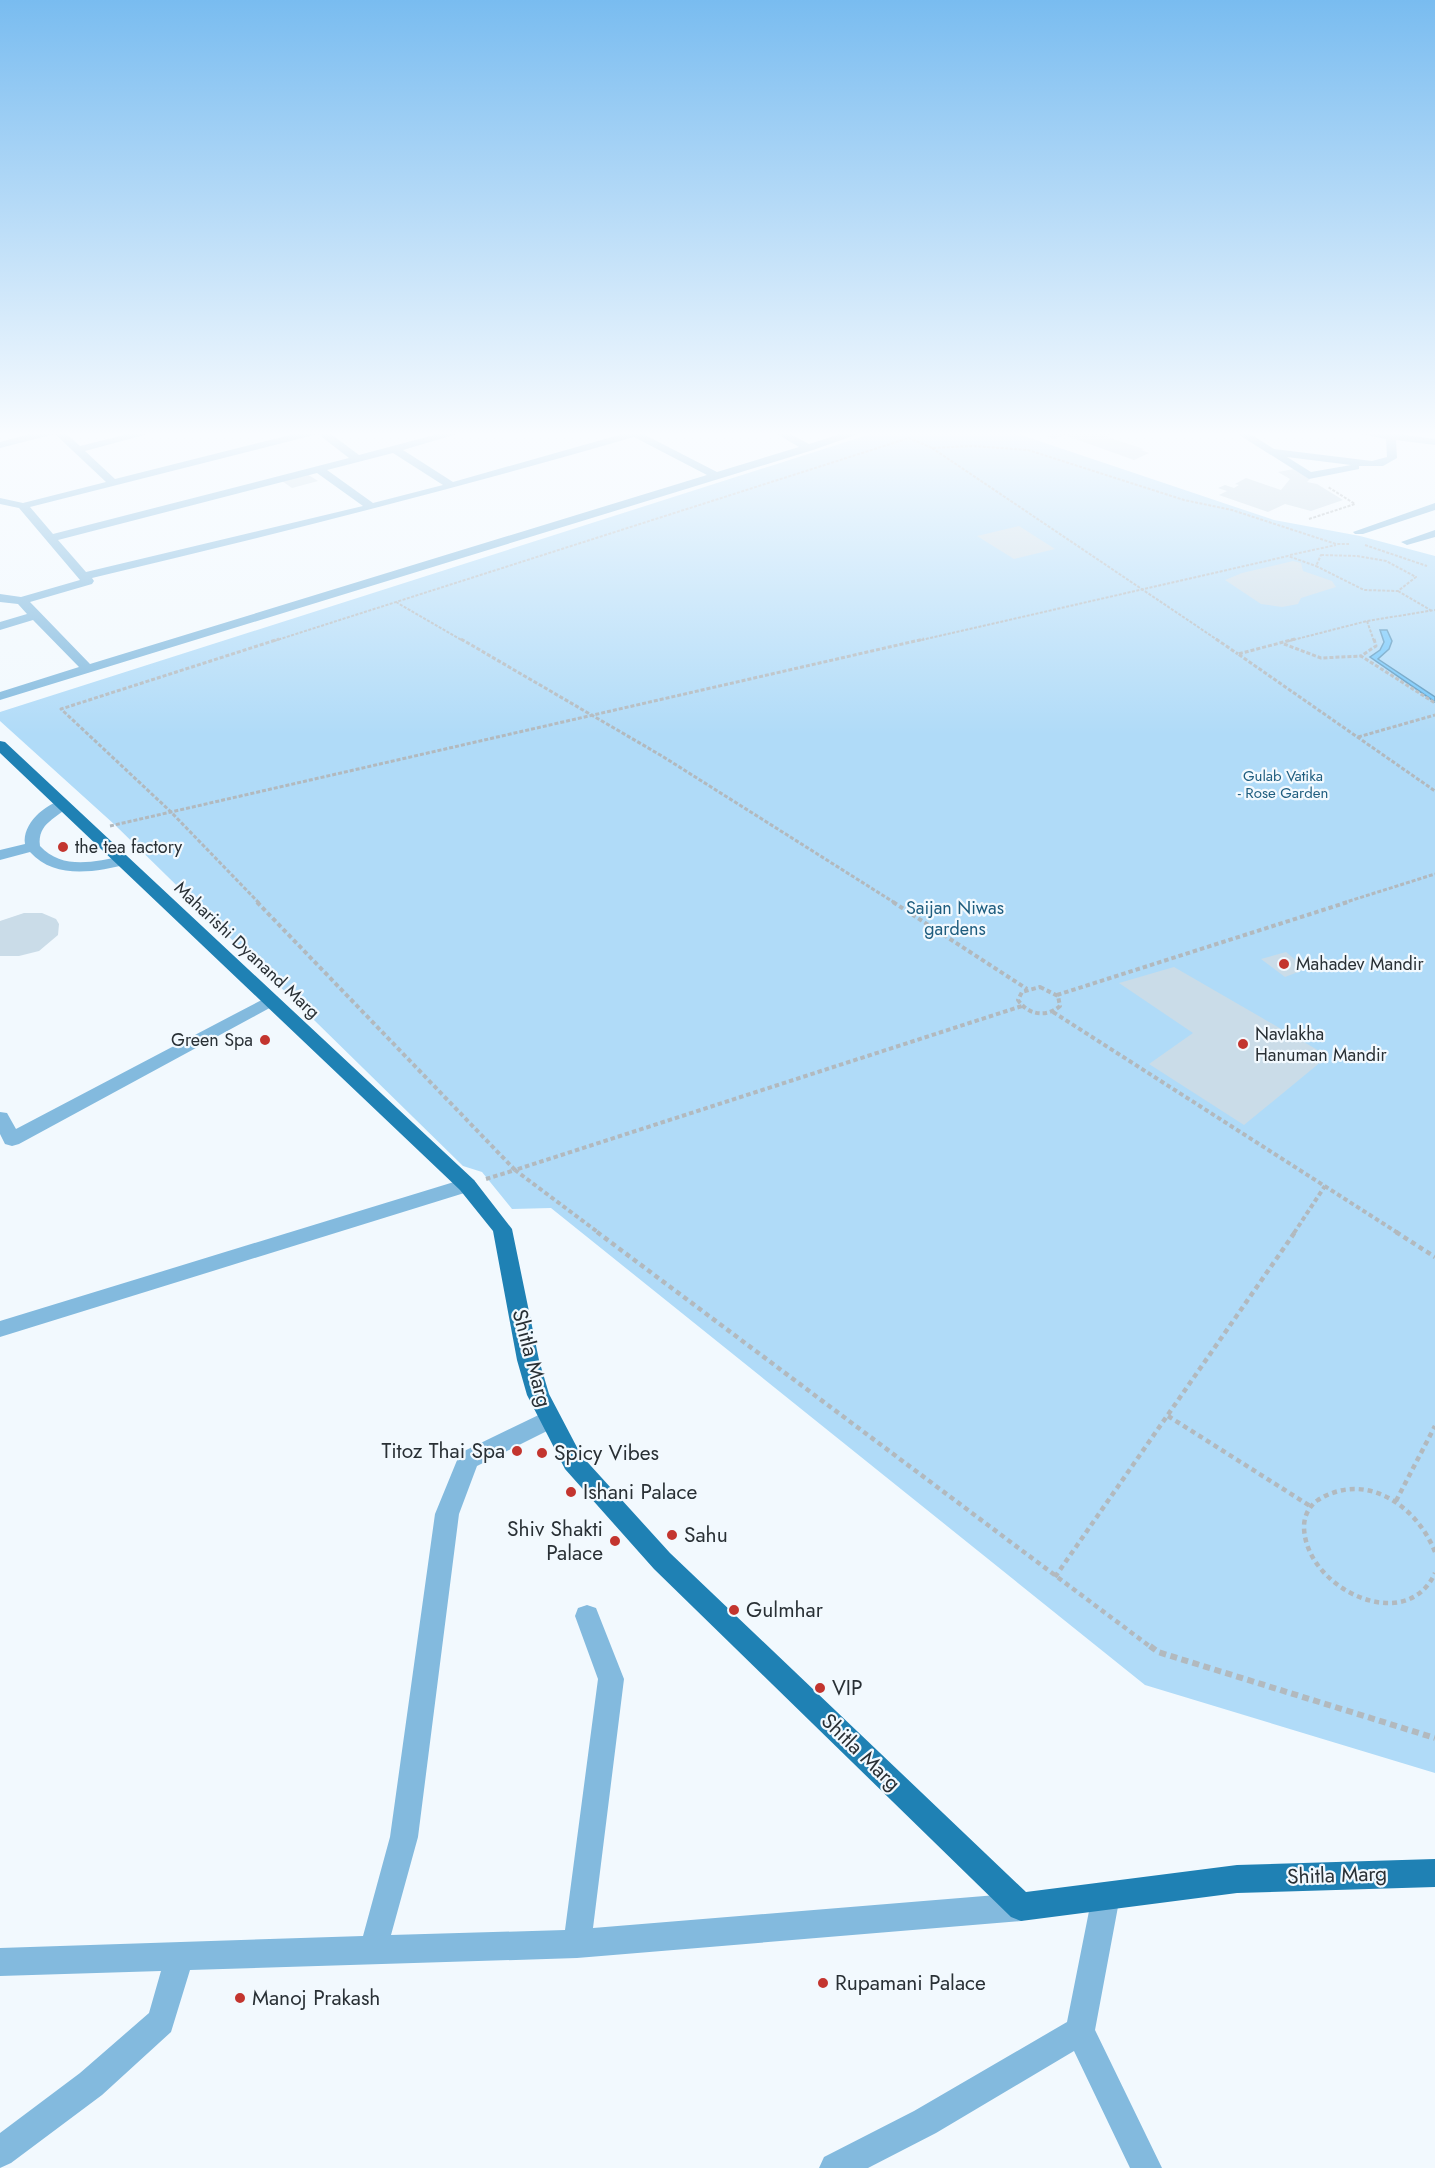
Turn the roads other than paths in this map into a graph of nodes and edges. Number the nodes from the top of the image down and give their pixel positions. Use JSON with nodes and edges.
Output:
{"nodes":[{"id":1,"x":46,"y":532,"type":"edge"},
{"id":2,"x":74,"y":532,"type":"edge"},
{"id":3,"x":263,"y":532,"type":"edge"},
{"id":4,"x":534,"y":532,"type":"edge"},
{"id":5,"x":1435,"y":533,"type":"edge"},
{"id":6,"x":51,"y":538,"type":"junction"},
{"id":7,"x":1407,"y":542,"type":"dead end"},
{"id":8,"x":84,"y":576,"type":"junction"},
{"id":9,"x":0,"y":598,"type":"edge"},
{"id":10,"x":22,"y":601,"type":"junction"},
{"id":11,"x":36,"y":615,"type":"junction"},
{"id":12,"x":0,"y":626,"type":"edge"},
{"id":13,"x":88,"y":669,"type":"junction"},
{"id":14,"x":0,"y":696,"type":"edge"},
{"id":15,"x":0,"y":745,"type":"edge"},
{"id":16,"x":63,"y":804,"type":"junction"},
{"id":17,"x":33,"y":847,"type":"junction"},
{"id":18,"x":0,"y":855,"type":"edge"},
{"id":19,"x":123,"y":861,"type":"junction"},
{"id":20,"x":271,"y":1000,"type":"junction"},
{"id":21,"x":0,"y":1118,"type":"edge"},
{"id":22,"x":467,"y":1185,"type":"junction"},
{"id":23,"x":0,"y":1329,"type":"edge"},
{"id":24,"x":549,"y":1419,"type":"junction"},
{"id":25,"x":587,"y":1616,"type":"dead end"},
{"id":26,"x":1435,"y":1872,"type":"edge"},
{"id":27,"x":1106,"y":1896,"type":"junction"},
{"id":28,"x":1021,"y":1907,"type":"junction"},
{"id":29,"x":576,"y":1944,"type":"junction"},
{"id":30,"x":373,"y":1950,"type":"junction"},
{"id":31,"x":180,"y":1956,"type":"junction"},
{"id":32,"x":0,"y":1962,"type":"edge"},
{"id":33,"x":1080,"y":2031,"type":"junction"},
{"id":34,"x":0,"y":2152,"type":"edge"},
{"id":35,"x":835,"y":2168,"type":"edge"},
{"id":36,"x":1146,"y":2168,"type":"edge"}],
"edges":[{"from":1,"to":6,"type":"street"},
{"from":2,"to":6,"type":"street"},
{"from":3,"to":8,"type":"street"},
{"from":4,"to":13,"type":"street"},
{"from":5,"to":7,"type":"street"},
{"from":6,"to":8,"type":"street"},
{"from":8,"to":10,"type":"street"},
{"from":9,"to":10,"type":"street"},
{"from":10,"to":11,"type":"street"},
{"from":11,"to":12,"type":"street"},
{"from":11,"to":13,"type":"street"},
{"from":13,"to":14,"type":"street"},
{"from":15,"to":16,"type":"main road","name":"Maharishi Dyanand Marg"},
{"from":16,"to":17,"type":"street"},
{"from":16,"to":19,"type":"main road","name":"Maharishi Dyanand Marg"},
{"from":17,"to":18,"type":"street"},
{"from":17,"to":19,"type":"street"},
{"from":19,"to":20,"type":"main road","name":"Maharishi Dyanand Marg"},
{"from":20,"to":21,"type":"street"},
{"from":20,"to":22,"type":"main road","name":"Maharishi Dyanand Marg"},
{"from":22,"to":23,"type":"street"},
{"from":22,"to":24,"type":"main road","name":"Shitla Marg"},
{"from":24,"to":28,"type":"main road","name":"Shitla Marg"},
{"from":24,"to":30,"type":"street"},
{"from":25,"to":29,"type":"street"},
{"from":26,"to":27,"type":"main road","name":"Shitla Marg"},
{"from":27,"to":28,"type":"main road","name":"Shitla Marg"},
{"from":27,"to":33,"type":"street"},
{"from":28,"to":29,"type":"street"},
{"from":29,"to":30,"type":"street"},
{"from":30,"to":31,"type":"street"},
{"from":31,"to":32,"type":"street"},
{"from":31,"to":34,"type":"street"},
{"from":33,"to":35,"type":"street"},
{"from":33,"to":36,"type":"street"}]}
